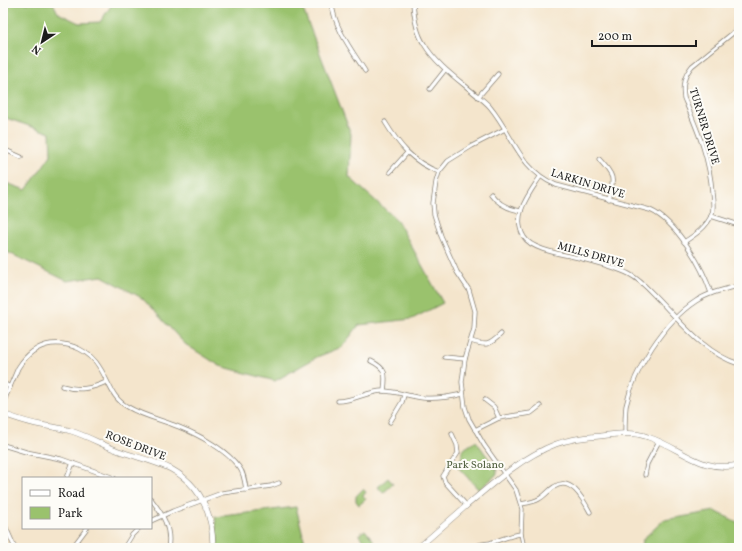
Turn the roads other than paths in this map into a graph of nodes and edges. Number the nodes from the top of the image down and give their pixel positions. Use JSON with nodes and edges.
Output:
{"nodes":[{"id":1,"x":332,"y":3,"type":"edge"},
{"id":2,"x":412,"y":3,"type":"edge"},
{"id":3,"x":739,"y":28,"type":"edge"},
{"id":4,"x":734,"y":31,"type":"junction"},
{"id":5,"x":739,"y":38,"type":"edge"},
{"id":6,"x":445,"y":70,"type":"junction"},
{"id":7,"x":365,"y":71,"type":"dead end"},
{"id":8,"x":498,"y":74,"type":"dead end"},
{"id":9,"x":430,"y":89,"type":"dead end"},
{"id":10,"x":478,"y":97,"type":"junction"},
{"id":11,"x":385,"y":122,"type":"dead end"},
{"id":12,"x":505,"y":129,"type":"junction"},
{"id":13,"x":3,"y":149,"type":"edge"},
{"id":14,"x":407,"y":153,"type":"junction"},
{"id":15,"x":21,"y":157,"type":"dead end"},
{"id":16,"x":599,"y":159,"type":"dead end"},
{"id":17,"x":390,"y":172,"type":"dead end"},
{"id":18,"x":439,"y":172,"type":"junction"},
{"id":19,"x":540,"y":177,"type":"junction"},
{"id":20,"x":491,"y":194,"type":"dead end"},
{"id":21,"x":610,"y":200,"type":"junction"},
{"id":22,"x":520,"y":211,"type":"junction"},
{"id":23,"x":711,"y":216,"type":"junction"},
{"id":24,"x":739,"y":225,"type":"edge"},
{"id":25,"x":684,"y":242,"type":"junction"},
{"id":26,"x":739,"y":286,"type":"edge"},
{"id":27,"x":711,"y":293,"type":"junction"},
{"id":28,"x":677,"y":318,"type":"junction"},
{"id":29,"x":500,"y":334,"type":"dead end"},
{"id":30,"x":471,"y":341,"type":"junction"},
{"id":31,"x":444,"y":358,"type":"dead end"},
{"id":32,"x":465,"y":358,"type":"junction"},
{"id":33,"x":371,"y":361,"type":"dead end"},
{"id":34,"x":739,"y":364,"type":"edge"},
{"id":35,"x":106,"y":382,"type":"junction"},
{"id":36,"x":3,"y":383,"type":"edge"},
{"id":37,"x":62,"y":386,"type":"dead end"},
{"id":38,"x":10,"y":387,"type":"junction"},
{"id":39,"x":384,"y":391,"type":"junction"},
{"id":40,"x":463,"y":394,"type":"junction"},
{"id":41,"x":404,"y":395,"type":"junction"},
{"id":42,"x":485,"y":400,"type":"dead end"},
{"id":43,"x":338,"y":401,"type":"dead end"},
{"id":44,"x":3,"y":403,"type":"edge"},
{"id":45,"x":540,"y":406,"type":"dead end"},
{"id":46,"x":3,"y":414,"type":"edge"},
{"id":47,"x":499,"y":418,"type":"junction"},
{"id":48,"x":390,"y":422,"type":"dead end"},
{"id":49,"x":475,"y":430,"type":"junction"},
{"id":50,"x":624,"y":433,"type":"junction"},
{"id":51,"x":452,"y":434,"type":"dead end"},
{"id":52,"x":659,"y":441,"type":"junction"},
{"id":53,"x":3,"y":445,"type":"edge"},
{"id":54,"x":73,"y":463,"type":"junction"},
{"id":55,"x":739,"y":465,"type":"edge"},
{"id":56,"x":505,"y":474,"type":"junction"},
{"id":57,"x":645,"y":476,"type":"dead end"},
{"id":58,"x":67,"y":477,"type":"edge"},
{"id":59,"x":109,"y":477,"type":"edge"},
{"id":60,"x":278,"y":483,"type":"dead end"},
{"id":61,"x":246,"y":490,"type":"junction"},
{"id":62,"x":152,"y":500,"type":"edge"},
{"id":63,"x":202,"y":500,"type":"junction"},
{"id":64,"x":521,"y":504,"type":"junction"},
{"id":65,"x":467,"y":506,"type":"junction"},
{"id":66,"x":590,"y":512,"type":"dead end"},
{"id":67,"x":163,"y":515,"type":"junction"},
{"id":68,"x":152,"y":520,"type":"edge"},
{"id":69,"x":3,"y":521,"type":"edge"},
{"id":70,"x":86,"y":529,"type":"edge"},
{"id":71,"x":138,"y":529,"type":"edge"},
{"id":72,"x":521,"y":534,"type":"junction"},
{"id":73,"x":14,"y":547,"type":"edge"},
{"id":74,"x":72,"y":548,"type":"edge"},
{"id":75,"x":124,"y":548,"type":"edge"},
{"id":76,"x":168,"y":548,"type":"edge"},
{"id":77,"x":213,"y":548,"type":"edge"},
{"id":78,"x":418,"y":548,"type":"edge"},
{"id":79,"x":472,"y":548,"type":"edge"},
{"id":80,"x":524,"y":548,"type":"edge"}],
"edges":[{"from":1,"to":7,"type":"street"},
{"from":2,"to":6,"type":"street","name":"LARKIN DRIVE"},
{"from":3,"to":4,"type":"street","name":"TURNER DRIVE"},
{"from":4,"to":5,"type":"street"},
{"from":4,"to":23,"type":"street","name":"TURNER DRIVE"},
{"from":6,"to":9,"type":"street"},
{"from":6,"to":10,"type":"street","name":"LARKIN DRIVE"},
{"from":8,"to":10,"type":"street"},
{"from":10,"to":12,"type":"street","name":"LARKIN DRIVE"},
{"from":11,"to":14,"type":"street"},
{"from":12,"to":18,"type":"street"},
{"from":12,"to":19,"type":"street","name":"LARKIN DRIVE"},
{"from":13,"to":15,"type":"street"},
{"from":14,"to":17,"type":"street"},
{"from":14,"to":18,"type":"street"},
{"from":16,"to":21,"type":"street"},
{"from":18,"to":30,"type":"street"},
{"from":19,"to":21,"type":"street","name":"LARKIN DRIVE"},
{"from":19,"to":22,"type":"street"},
{"from":20,"to":22,"type":"street"},
{"from":21,"to":25,"type":"street","name":"LARKIN DRIVE"},
{"from":22,"to":28,"type":"street","name":"MILLS DRIVE"},
{"from":23,"to":24,"type":"street"},
{"from":23,"to":25,"type":"street"},
{"from":25,"to":27,"type":"street","name":"LARKIN DRIVE"},
{"from":26,"to":27,"type":"street"},
{"from":27,"to":28,"type":"street"},
{"from":28,"to":34,"type":"street","name":"MILLS DRIVE"},
{"from":28,"to":50,"type":"street"},
{"from":29,"to":30,"type":"street"},
{"from":30,"to":32,"type":"street"},
{"from":31,"to":32,"type":"street"},
{"from":32,"to":40,"type":"street"},
{"from":33,"to":39,"type":"street"},
{"from":35,"to":37,"type":"street"},
{"from":35,"to":38,"type":"street"},
{"from":35,"to":61,"type":"street"},
{"from":36,"to":38,"type":"street"},
{"from":38,"to":44,"type":"street"},
{"from":39,"to":41,"type":"street"},
{"from":39,"to":43,"type":"street"},
{"from":40,"to":41,"type":"street"},
{"from":40,"to":49,"type":"street"},
{"from":41,"to":48,"type":"street"},
{"from":42,"to":47,"type":"street"},
{"from":45,"to":47,"type":"street"},
{"from":46,"to":63,"type":"street","name":"ROSE DRIVE"},
{"from":47,"to":49,"type":"street"},
{"from":49,"to":56,"type":"street"},
{"from":50,"to":52,"type":"street"},
{"from":50,"to":56,"type":"street"},
{"from":51,"to":65,"type":"street"},
{"from":52,"to":55,"type":"street"},
{"from":52,"to":57,"type":"street"},
{"from":53,"to":54,"type":"street"},
{"from":54,"to":58,"type":"street"},
{"from":54,"to":59,"type":"street"},
{"from":56,"to":64,"type":"street"},
{"from":56,"to":65,"type":"street"},
{"from":60,"to":61,"type":"street"},
{"from":61,"to":63,"type":"street"},
{"from":62,"to":67,"type":"street"},
{"from":63,"to":67,"type":"street"},
{"from":63,"to":77,"type":"street","name":"ROSE DRIVE"},
{"from":64,"to":66,"type":"street"},
{"from":64,"to":72,"type":"street"},
{"from":65,"to":78,"type":"street"},
{"from":67,"to":68,"type":"street"},
{"from":67,"to":76,"type":"street"},
{"from":69,"to":73,"type":"street"},
{"from":70,"to":74,"type":"street"},
{"from":71,"to":75,"type":"street"},
{"from":72,"to":79,"type":"street"},
{"from":72,"to":80,"type":"street"}]}
